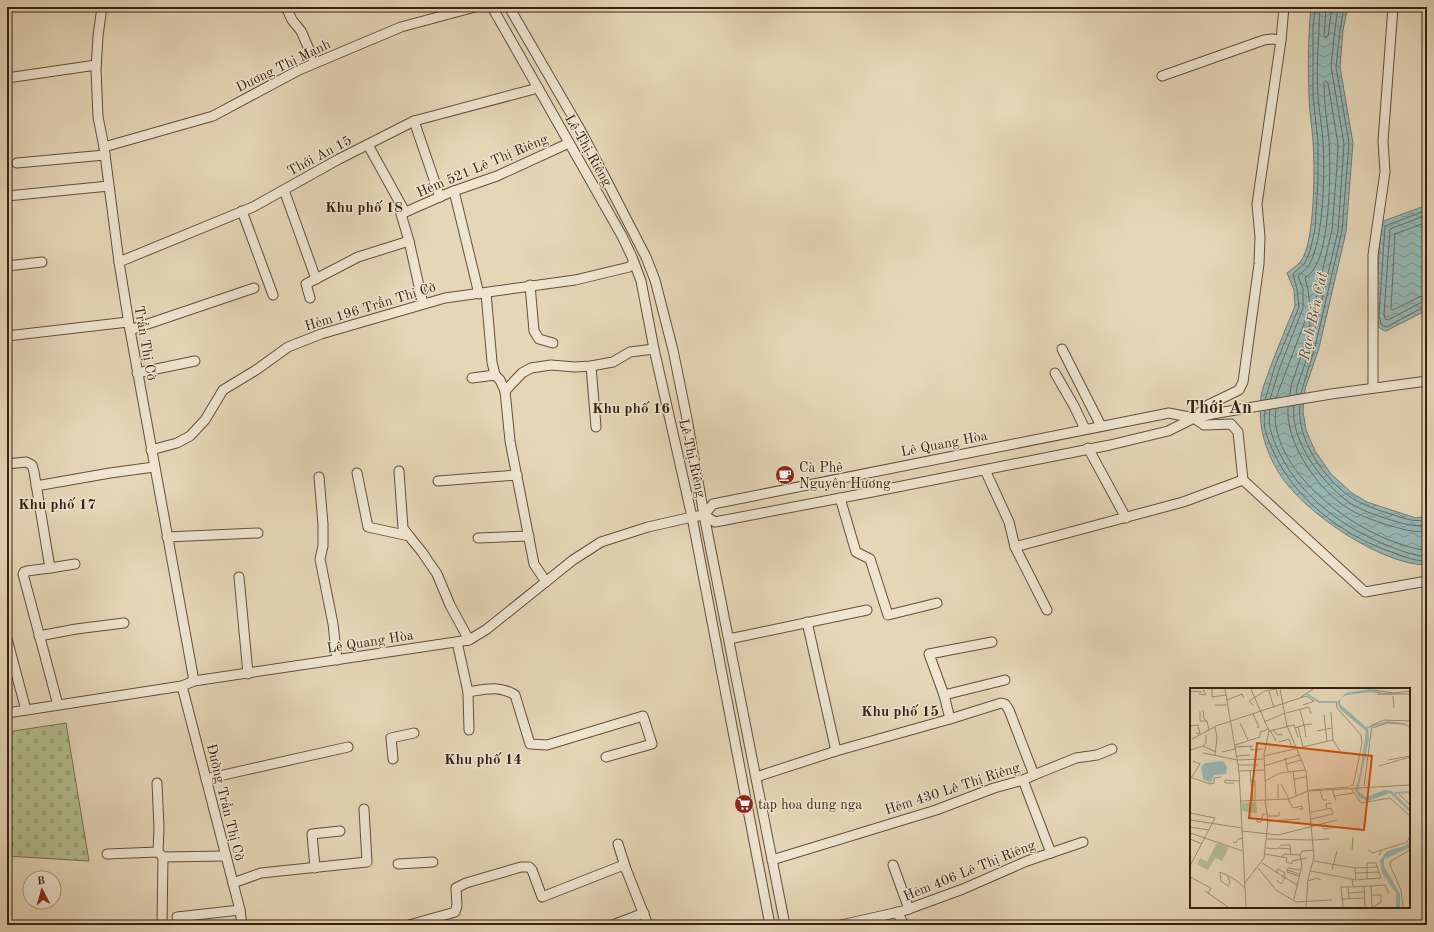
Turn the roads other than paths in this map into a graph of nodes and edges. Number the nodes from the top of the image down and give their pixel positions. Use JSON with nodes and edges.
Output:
{"nodes":[{"id":1,"x":102,"y":7,"type":"edge"},
{"id":2,"x":286,"y":7,"type":"edge"},
{"id":3,"x":475,"y":7,"type":"edge"},
{"id":4,"x":492,"y":7,"type":"edge"},
{"id":5,"x":509,"y":7,"type":"edge"},
{"id":6,"x":1284,"y":7,"type":"edge"},
{"id":7,"x":1393,"y":7,"type":"edge"},
{"id":8,"x":446,"y":11,"type":"edge"},
{"id":9,"x":1281,"y":40,"type":"junction"},
{"id":10,"x":315,"y":63,"type":"junction"},
{"id":11,"x":96,"y":65,"type":"junction"},
{"id":12,"x":1162,"y":76,"type":"dead end"},
{"id":13,"x":7,"y":78,"type":"edge"},
{"id":14,"x":538,"y":88,"type":"junction"},
{"id":15,"x":414,"y":121,"type":"junction"},
{"id":16,"x":569,"y":143,"type":"junction"},
{"id":17,"x":368,"y":145,"type":"junction"},
{"id":18,"x":105,"y":151,"type":"junction"},
{"id":19,"x":17,"y":163,"type":"dead end"},
{"id":20,"x":109,"y":186,"type":"junction"},
{"id":21,"x":284,"y":190,"type":"junction"},
{"id":22,"x":454,"y":191,"type":"junction"},
{"id":23,"x":7,"y":196,"type":"edge"},
{"id":24,"x":440,"y":197,"type":"junction"},
{"id":25,"x":242,"y":211,"type":"junction"},
{"id":26,"x":404,"y":212,"type":"junction"},
{"id":27,"x":409,"y":241,"type":"junction"},
{"id":28,"x":42,"y":262,"type":"dead end"},
{"id":29,"x":118,"y":262,"type":"junction"},
{"id":30,"x":634,"y":263,"type":"junction"},
{"id":31,"x":7,"y":266,"type":"edge"},
{"id":32,"x":316,"y":279,"type":"junction"},
{"id":33,"x":530,"y":285,"type":"junction"},
{"id":34,"x":254,"y":288,"type":"dead end"},
{"id":35,"x":482,"y":293,"type":"junction"},
{"id":36,"x":272,"y":295,"type":"dead end"},
{"id":37,"x":310,"y":298,"type":"dead end"},
{"id":38,"x":423,"y":304,"type":"junction"},
{"id":39,"x":129,"y":326,"type":"junction"},
{"id":40,"x":7,"y":336,"type":"edge"},
{"id":41,"x":552,"y":343,"type":"dead end"},
{"id":42,"x":654,"y":349,"type":"junction"},
{"id":43,"x":1062,"y":349,"type":"dead end"},
{"id":44,"x":195,"y":361,"type":"dead end"},
{"id":45,"x":592,"y":366,"type":"junction"},
{"id":46,"x":137,"y":373,"type":"junction"},
{"id":47,"x":1054,"y":373,"type":"dead end"},
{"id":48,"x":495,"y":375,"type":"junction"},
{"id":49,"x":472,"y":378,"type":"dead end"},
{"id":50,"x":1427,"y":380,"type":"edge"},
{"id":51,"x":1373,"y":388,"type":"junction"},
{"id":52,"x":505,"y":391,"type":"junction"},
{"id":53,"x":1194,"y":418,"type":"junction"},
{"id":54,"x":1100,"y":426,"type":"junction"},
{"id":55,"x":596,"y":427,"type":"dead end"},
{"id":56,"x":1085,"y":429,"type":"junction"},
{"id":57,"x":1088,"y":448,"type":"junction"},
{"id":58,"x":151,"y":450,"type":"junction"},
{"id":59,"x":7,"y":464,"type":"edge"},
{"id":60,"x":154,"y":467,"type":"junction"},
{"id":61,"x":985,"y":470,"type":"junction"},
{"id":62,"x":398,"y":471,"type":"dead end"},
{"id":63,"x":358,"y":473,"type":"dead end"},
{"id":64,"x":517,"y":475,"type":"junction"},
{"id":65,"x":319,"y":477,"type":"dead end"},
{"id":66,"x":1243,"y":480,"type":"junction"},
{"id":67,"x":438,"y":481,"type":"dead end"},
{"id":68,"x":36,"y":486,"type":"junction"},
{"id":69,"x":840,"y":498,"type":"junction"},
{"id":70,"x":704,"y":516,"type":"junction"},
{"id":71,"x":692,"y":517,"type":"junction"},
{"id":72,"x":1126,"y":518,"type":"junction"},
{"id":73,"x":258,"y":533,"type":"dead end"},
{"id":74,"x":409,"y":536,"type":"junction"},
{"id":75,"x":529,"y":536,"type":"junction"},
{"id":76,"x":167,"y":537,"type":"junction"},
{"id":77,"x":478,"y":538,"type":"dead end"},
{"id":78,"x":1015,"y":547,"type":"junction"},
{"id":79,"x":75,"y":564,"type":"dead end"},
{"id":80,"x":50,"y":568,"type":"junction"},
{"id":81,"x":239,"y":577,"type":"dead end"},
{"id":82,"x":1427,"y":581,"type":"edge"},
{"id":83,"x":546,"y":582,"type":"junction"},
{"id":84,"x":938,"y":603,"type":"dead end"},
{"id":85,"x":867,"y":610,"type":"dead end"},
{"id":86,"x":1047,"y":610,"type":"dead end"},
{"id":87,"x":807,"y":622,"type":"junction"},
{"id":88,"x":124,"y":623,"type":"dead end"},
{"id":89,"x":40,"y":636,"type":"junction"},
{"id":90,"x":729,"y":639,"type":"junction"},
{"id":91,"x":469,"y":640,"type":"junction"},
{"id":92,"x":457,"y":642,"type":"junction"},
{"id":93,"x":992,"y":642,"type":"dead end"},
{"id":94,"x":8,"y":644,"type":"edge"},
{"id":95,"x":337,"y":660,"type":"junction"},
{"id":96,"x":248,"y":674,"type":"junction"},
{"id":97,"x":1005,"y":680,"type":"dead end"},
{"id":98,"x":194,"y":681,"type":"junction"},
{"id":99,"x":182,"y":686,"type":"junction"},
{"id":100,"x":468,"y":692,"type":"junction"},
{"id":101,"x":944,"y":695,"type":"junction"},
{"id":102,"x":58,"y":705,"type":"junction"},
{"id":103,"x":26,"y":710,"type":"junction"},
{"id":104,"x":7,"y":713,"type":"edge"},
{"id":105,"x":950,"y":719,"type":"junction"},
{"id":106,"x":469,"y":730,"type":"dead end"},
{"id":107,"x":414,"y":733,"type":"dead end"},
{"id":108,"x":348,"y":747,"type":"dead end"},
{"id":109,"x":1112,"y":749,"type":"dead end"},
{"id":110,"x":836,"y":751,"type":"junction"},
{"id":111,"x":606,"y":757,"type":"dead end"},
{"id":112,"x":393,"y":759,"type":"dead end"},
{"id":113,"x":1034,"y":775,"type":"junction"},
{"id":114,"x":756,"y":777,"type":"junction"},
{"id":115,"x":206,"y":780,"type":"junction"},
{"id":116,"x":1023,"y":780,"type":"junction"},
{"id":117,"x":157,"y":783,"type":"dead end"},
{"id":118,"x":364,"y":809,"type":"dead end"},
{"id":119,"x":340,"y":831,"type":"dead end"},
{"id":120,"x":1082,"y":842,"type":"dead end"},
{"id":121,"x":618,"y":844,"type":"dead end"},
{"id":122,"x":1051,"y":853,"type":"junction"},
{"id":123,"x":106,"y":854,"type":"dead end"},
{"id":124,"x":160,"y":854,"type":"junction"},
{"id":125,"x":226,"y":856,"type":"junction"},
{"id":126,"x":772,"y":860,"type":"junction"},
{"id":127,"x":433,"y":862,"type":"dead end"},
{"id":128,"x":398,"y":864,"type":"dead end"},
{"id":129,"x":893,"y":865,"type":"dead end"},
{"id":130,"x":315,"y":868,"type":"junction"},
{"id":131,"x":626,"y":869,"type":"junction"},
{"id":132,"x":232,"y":883,"type":"junction"},
{"id":133,"x":909,"y":909,"type":"junction"},
{"id":134,"x":240,"y":910,"type":"junction"},
{"id":135,"x":897,"y":912,"type":"junction"},
{"id":136,"x":644,"y":913,"type":"junction"},
{"id":137,"x":176,"y":917,"type":"dead end"},
{"id":138,"x":162,"y":925,"type":"edge"},
{"id":139,"x":242,"y":925,"type":"edge"},
{"id":140,"x":409,"y":925,"type":"edge"},
{"id":141,"x":613,"y":925,"type":"edge"},
{"id":142,"x":648,"y":925,"type":"edge"},
{"id":143,"x":770,"y":925,"type":"edge"},
{"id":144,"x":785,"y":925,"type":"edge"},
{"id":145,"x":841,"y":925,"type":"edge"},
{"id":146,"x":904,"y":925,"type":"edge"}],
"edges":[{"from":1,"to":11,"type":"street","name":"Trần Thị Cờ"},
{"from":2,"to":10,"type":"street"},
{"from":3,"to":8,"type":"street","name":"Dương Thị Mạnh"},
{"from":4,"to":14,"type":"street","name":"Lê Thị Riêng"},
{"from":5,"to":70,"type":"street","name":"Lê Thị Riêng"},
{"from":6,"to":9,"type":"street"},
{"from":7,"to":51,"type":"street"},
{"from":8,"to":10,"type":"street","name":"Dương Thị Mạnh"},
{"from":9,"to":12,"type":"street"},
{"from":9,"to":53,"type":"street"},
{"from":10,"to":18,"type":"street","name":"Dương Thị Mạnh"},
{"from":11,"to":13,"type":"street"},
{"from":11,"to":18,"type":"street","name":"Trần Thị Cờ"},
{"from":14,"to":15,"type":"street","name":"Thới An 15"},
{"from":14,"to":16,"type":"street","name":"Lê Thị Riêng"},
{"from":15,"to":17,"type":"street","name":"Thới An 15"},
{"from":15,"to":24,"type":"street"},
{"from":16,"to":22,"type":"street","name":"Hẻm 521 Lê Thị Riêng"},
{"from":16,"to":30,"type":"street","name":"Lê Thị Riêng"},
{"from":17,"to":21,"type":"street","name":"Thới An 15"},
{"from":17,"to":26,"type":"street"},
{"from":18,"to":19,"type":"street","name":"Dương Thị Mạnh"},
{"from":18,"to":20,"type":"street","name":"Trần Thị Cờ"},
{"from":20,"to":23,"type":"street"},
{"from":20,"to":29,"type":"street","name":"Trần Thị Cờ"},
{"from":21,"to":25,"type":"street","name":"Thới An 15"},
{"from":21,"to":32,"type":"street"},
{"from":22,"to":24,"type":"street","name":"Hẻm 521 Lê Thị Riêng"},
{"from":22,"to":35,"type":"street"},
{"from":24,"to":26,"type":"street","name":"Hẻm 521 Lê Thị Riêng"},
{"from":25,"to":29,"type":"street","name":"Thới An 15"},
{"from":25,"to":36,"type":"street"},
{"from":26,"to":27,"type":"street"},
{"from":27,"to":32,"type":"street"},
{"from":27,"to":38,"type":"street"},
{"from":28,"to":31,"type":"street"},
{"from":29,"to":39,"type":"street","name":"Trần Thị Cờ"},
{"from":30,"to":33,"type":"street","name":"Hẻm 196 Trần Thị Cờ"},
{"from":30,"to":42,"type":"street","name":"Lê Thị Riêng"},
{"from":32,"to":37,"type":"street"},
{"from":33,"to":35,"type":"street","name":"Hẻm 196 Trần Thị Cờ"},
{"from":33,"to":41,"type":"street"},
{"from":34,"to":39,"type":"street"},
{"from":35,"to":38,"type":"street","name":"Hẻm 196 Trần Thị Cờ"},
{"from":35,"to":48,"type":"street"},
{"from":38,"to":58,"type":"street","name":"Hẻm 196 Trần Thị Cờ"},
{"from":39,"to":40,"type":"street"},
{"from":39,"to":46,"type":"street","name":"Trần Thị Cờ"},
{"from":42,"to":45,"type":"street"},
{"from":42,"to":71,"type":"street","name":"Lê Thị Riêng"},
{"from":43,"to":54,"type":"street"},
{"from":44,"to":46,"type":"street"},
{"from":45,"to":52,"type":"street"},
{"from":45,"to":55,"type":"street"},
{"from":46,"to":58,"type":"street","name":"Trần Thị Cờ"},
{"from":47,"to":56,"type":"street"},
{"from":48,"to":49,"type":"street"},
{"from":48,"to":52,"type":"street"},
{"from":50,"to":51,"type":"street"},
{"from":51,"to":53,"type":"street","name":"Lê Quang Hòa"},
{"from":52,"to":64,"type":"street"},
{"from":53,"to":54,"type":"street","name":"Lê Quang Hòa"},
{"from":53,"to":57,"type":"street","name":"Lê Quang Hòa"},
{"from":53,"to":66,"type":"street"},
{"from":54,"to":56,"type":"street","name":"Lê Quang Hòa"},
{"from":56,"to":70,"type":"street","name":"Lê Quang Hòa"},
{"from":57,"to":61,"type":"street","name":"Lê Quang Hòa"},
{"from":57,"to":72,"type":"street"},
{"from":58,"to":60,"type":"street","name":"Trần Thị Cờ"},
{"from":59,"to":68,"type":"street"},
{"from":60,"to":68,"type":"street"},
{"from":60,"to":76,"type":"street","name":"Trần Thị Cờ"},
{"from":61,"to":69,"type":"street","name":"Lê Quang Hòa"},
{"from":61,"to":78,"type":"street"},
{"from":62,"to":74,"type":"street"},
{"from":63,"to":74,"type":"street"},
{"from":64,"to":67,"type":"street"},
{"from":64,"to":75,"type":"street"},
{"from":65,"to":95,"type":"street"},
{"from":66,"to":72,"type":"street"},
{"from":66,"to":82,"type":"street"},
{"from":68,"to":80,"type":"street"},
{"from":69,"to":70,"type":"street","name":"Lê Quang Hòa"},
{"from":69,"to":84,"type":"street"},
{"from":70,"to":71,"type":"street","name":"Lê Quang Hòa"},
{"from":70,"to":90,"type":"street","name":"Lê Thị Riêng"},
{"from":71,"to":83,"type":"street","name":"Lê Quang Hòa"},
{"from":71,"to":143,"type":"street","name":"Lê Thị Riêng"},
{"from":72,"to":78,"type":"street"},
{"from":73,"to":76,"type":"street"},
{"from":74,"to":91,"type":"street"},
{"from":75,"to":77,"type":"street"},
{"from":75,"to":83,"type":"street"},
{"from":76,"to":98,"type":"street","name":"Trần Thị Cờ"},
{"from":78,"to":86,"type":"street"},
{"from":79,"to":80,"type":"street"},
{"from":80,"to":89,"type":"street"},
{"from":81,"to":96,"type":"street"},
{"from":83,"to":91,"type":"street","name":"Lê Quang Hòa"},
{"from":85,"to":87,"type":"street"},
{"from":87,"to":90,"type":"street"},
{"from":87,"to":110,"type":"street"},
{"from":88,"to":89,"type":"street"},
{"from":89,"to":102,"type":"street"},
{"from":90,"to":114,"type":"street","name":"Lê Thị Riêng"},
{"from":91,"to":92,"type":"street","name":"Lê Quang Hòa"},
{"from":92,"to":95,"type":"street","name":"Lê Quang Hòa"},
{"from":92,"to":100,"type":"street"},
{"from":93,"to":101,"type":"street"},
{"from":94,"to":103,"type":"street"},
{"from":95,"to":96,"type":"street","name":"Lê Quang Hòa"},
{"from":96,"to":98,"type":"street","name":"Lê Quang Hòa"},
{"from":97,"to":101,"type":"street"},
{"from":98,"to":99,"type":"street","name":"Lê Quang Hòa"},
{"from":99,"to":102,"type":"street","name":"Lê Quang Hòa"},
{"from":99,"to":115,"type":"street","name":"Đường Trần Thị Cờ"},
{"from":100,"to":106,"type":"street"},
{"from":100,"to":111,"type":"street"},
{"from":101,"to":105,"type":"street"},
{"from":102,"to":103,"type":"street","name":"Lê Quang Hòa"},
{"from":103,"to":104,"type":"street","name":"Lê Quang Hòa"},
{"from":105,"to":110,"type":"street"},
{"from":105,"to":113,"type":"street","name":"Hẻm 430 Lê Thị Riêng"},
{"from":107,"to":112,"type":"street"},
{"from":108,"to":115,"type":"street"},
{"from":109,"to":113,"type":"street"},
{"from":110,"to":114,"type":"street"},
{"from":113,"to":116,"type":"street","name":"Hẻm 430 Lê Thị Riêng"},
{"from":114,"to":126,"type":"street","name":"Lê Thị Riêng"},
{"from":115,"to":125,"type":"street","name":"Đường Trần Thị Cờ"},
{"from":116,"to":122,"type":"street"},
{"from":116,"to":126,"type":"street","name":"Hẻm 430 Lê Thị Riêng"},
{"from":117,"to":124,"type":"street"},
{"from":118,"to":130,"type":"street"},
{"from":119,"to":130,"type":"street"},
{"from":120,"to":122,"type":"street","name":"Hẻm 406 Lê Thị Riêng"},
{"from":121,"to":131,"type":"street"},
{"from":122,"to":133,"type":"street","name":"Hẻm 406 Lê Thị Riêng"},
{"from":123,"to":124,"type":"street"},
{"from":124,"to":125,"type":"street"},
{"from":124,"to":138,"type":"street"},
{"from":125,"to":132,"type":"street","name":"Đường Trần Thị Cờ"},
{"from":126,"to":144,"type":"street","name":"Lê Thị Riêng"},
{"from":127,"to":128,"type":"street"},
{"from":129,"to":133,"type":"street"},
{"from":130,"to":132,"type":"street"},
{"from":131,"to":136,"type":"street"},
{"from":131,"to":140,"type":"street"},
{"from":132,"to":134,"type":"street","name":"Đường Trần Thị Cờ"},
{"from":133,"to":135,"type":"street","name":"Hẻm 406 Lê Thị Riêng"},
{"from":134,"to":137,"type":"street"},
{"from":134,"to":139,"type":"street","name":"Đường Trần Thị Cờ"},
{"from":135,"to":145,"type":"street","name":"Hẻm 406 Lê Thị Riêng"},
{"from":135,"to":146,"type":"street"},
{"from":136,"to":141,"type":"street"},
{"from":136,"to":142,"type":"street"}]}
